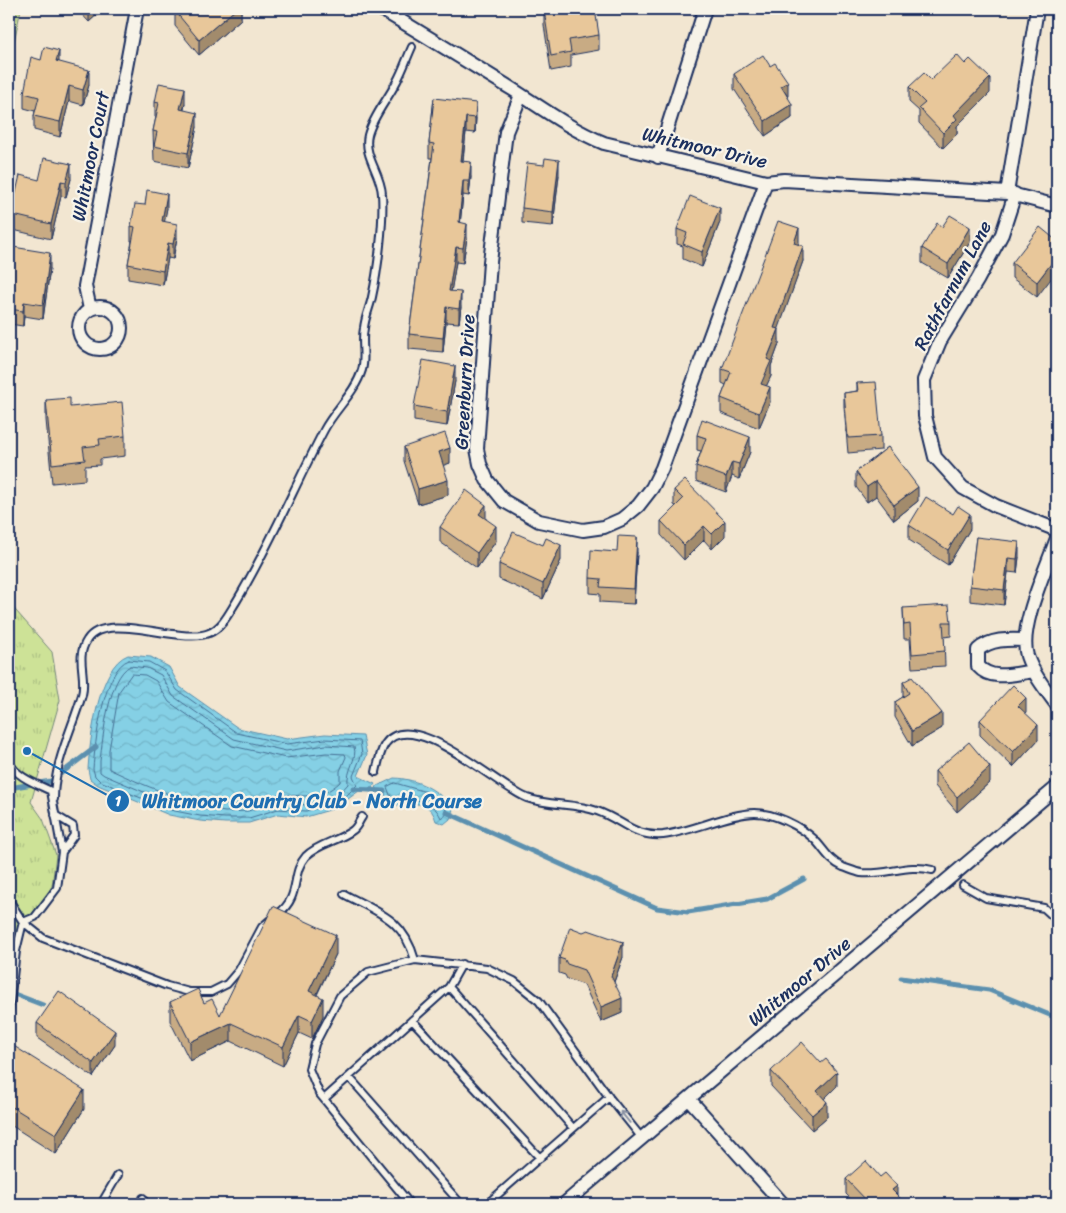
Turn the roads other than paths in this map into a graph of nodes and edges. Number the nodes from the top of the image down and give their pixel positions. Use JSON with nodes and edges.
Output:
{"nodes":[{"id":1,"x":137,"y":9,"type":"edge"},
{"id":2,"x":381,"y":9,"type":"edge"},
{"id":3,"x":706,"y":9,"type":"edge"},
{"id":4,"x":1037,"y":9,"type":"edge"},
{"id":5,"x":412,"y":47,"type":"dead end"},
{"id":6,"x":521,"y":95,"type":"junction"},
{"id":7,"x":658,"y":157,"type":"junction"},
{"id":8,"x":766,"y":182,"type":"junction"},
{"id":9,"x":1011,"y":194,"type":"junction"},
{"id":10,"x":1057,"y":206,"type":"edge"},
{"id":11,"x":90,"y":309,"type":"dead end"},
{"id":12,"x":1057,"y":530,"type":"edge"},
{"id":13,"x":1057,"y":538,"type":"edge"},
{"id":14,"x":1024,"y":640,"type":"junction"},
{"id":15,"x":1034,"y":670,"type":"junction"},
{"id":16,"x":1057,"y":705,"type":"edge"},
{"id":17,"x":9,"y":762,"type":"edge"},
{"id":18,"x":376,"y":772,"type":"dead end"},
{"id":19,"x":1057,"y":787,"type":"edge"},
{"id":20,"x":54,"y":799,"type":"junction"},
{"id":21,"x":55,"y":815,"type":"junction"},
{"id":22,"x":362,"y":817,"type":"dead end"},
{"id":23,"x":62,"y":852,"type":"junction"},
{"id":24,"x":932,"y":870,"type":"dead end"},
{"id":25,"x":964,"y":885,"type":"dead end"},
{"id":26,"x":344,"y":894,"type":"dead end"},
{"id":27,"x":9,"y":900,"type":"edge"},
{"id":28,"x":1057,"y":920,"type":"edge"},
{"id":29,"x":23,"y":922,"type":"junction"},
{"id":30,"x":415,"y":960,"type":"junction"},
{"id":31,"x":462,"y":964,"type":"junction"},
{"id":32,"x":449,"y":988,"type":"junction"},
{"id":33,"x":9,"y":1012,"type":"edge"},
{"id":34,"x":412,"y":1020,"type":"junction"},
{"id":35,"x":348,"y":1077,"type":"junction"},
{"id":36,"x":609,"y":1097,"type":"junction"},
{"id":37,"x":324,"y":1099,"type":"junction"},
{"id":38,"x":689,"y":1099,"type":"junction"},
{"id":39,"x":573,"y":1128,"type":"junction"},
{"id":40,"x":641,"y":1137,"type":"junction"},
{"id":41,"x":540,"y":1158,"type":"junction"},
{"id":42,"x":118,"y":1176,"type":"dead end"},
{"id":43,"x":101,"y":1204,"type":"edge"},
{"id":44,"x":410,"y":1204,"type":"edge"},
{"id":45,"x":461,"y":1204,"type":"edge"},
{"id":46,"x":487,"y":1204,"type":"edge"},
{"id":47,"x":564,"y":1204,"type":"edge"},
{"id":48,"x":784,"y":1204,"type":"edge"}],
"edges":[{"from":1,"to":11,"type":"street","name":"Whitmoor Court"},
{"from":2,"to":6,"type":"street","name":"Whitmoor Drive"},
{"from":3,"to":7,"type":"street"},
{"from":4,"to":9,"type":"street","name":"Rathfarnum Lane"},
{"from":5,"to":20,"type":"lane"},
{"from":6,"to":7,"type":"street","name":"Whitmoor Drive"},
{"from":6,"to":8,"type":"street","name":"Greenburn Drive"},
{"from":7,"to":8,"type":"street","name":"Whitmoor Drive"},
{"from":8,"to":9,"type":"street","name":"Whitmoor Drive"},
{"from":9,"to":10,"type":"street","name":"Whitmoor Drive"},
{"from":9,"to":12,"type":"street","name":"Rathfarnum Lane"},
{"from":13,"to":14,"type":"street"},
{"from":14,"to":15,"type":"street"},
{"from":14,"to":15,"type":"street"},
{"from":15,"to":16,"type":"street"},
{"from":17,"to":20,"type":"lane"},
{"from":18,"to":24,"type":"lane"},
{"from":19,"to":38,"type":"street","name":"Whitmoor Drive"},
{"from":20,"to":21,"type":"lane"},
{"from":21,"to":23,"type":"lane"},
{"from":21,"to":23,"type":"lane"},
{"from":22,"to":29,"type":"lane"},
{"from":23,"to":29,"type":"lane"},
{"from":25,"to":28,"type":"lane"},
{"from":26,"to":30,"type":"lane"},
{"from":27,"to":29,"type":"lane"},
{"from":29,"to":33,"type":"lane"},
{"from":30,"to":31,"type":"lane"},
{"from":30,"to":37,"type":"lane"},
{"from":31,"to":32,"type":"lane"},
{"from":31,"to":36,"type":"lane"},
{"from":32,"to":34,"type":"lane"},
{"from":32,"to":39,"type":"lane"},
{"from":34,"to":35,"type":"lane"},
{"from":34,"to":41,"type":"lane"},
{"from":35,"to":37,"type":"lane"},
{"from":35,"to":45,"type":"lane"},
{"from":36,"to":39,"type":"lane"},
{"from":40,"to":36,"type":"lane","one_way":true},
{"from":37,"to":44,"type":"lane"},
{"from":38,"to":40,"type":"street","name":"Whitmoor Drive"},
{"from":38,"to":48,"type":"street"},
{"from":39,"to":41,"type":"lane"},
{"from":40,"to":47,"type":"street","name":"Whitmoor Drive"},
{"from":41,"to":46,"type":"lane"},
{"from":42,"to":43,"type":"lane"}]}
